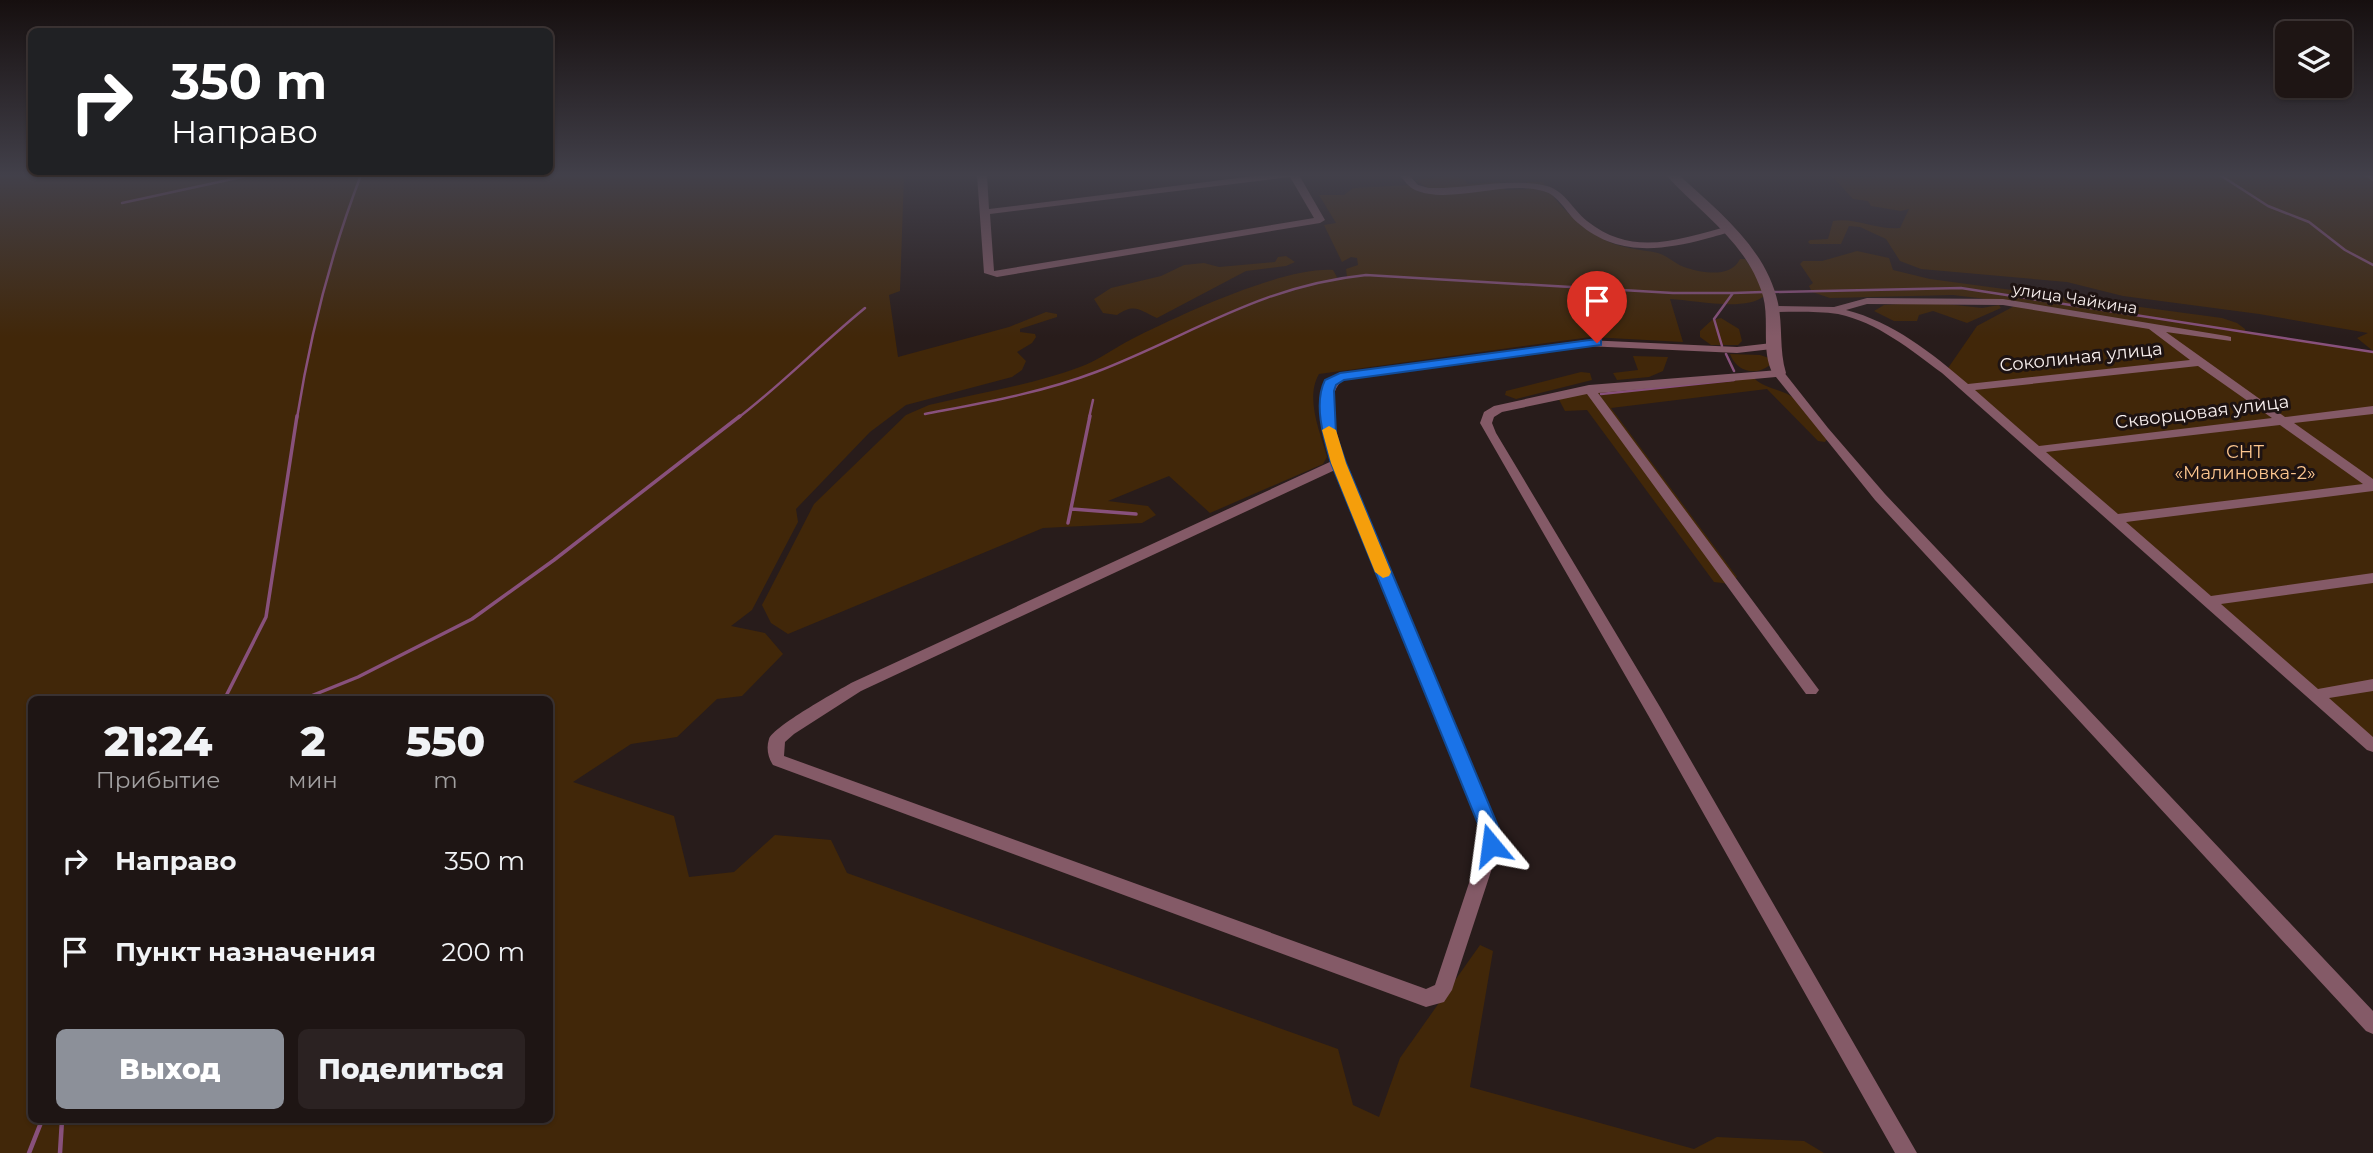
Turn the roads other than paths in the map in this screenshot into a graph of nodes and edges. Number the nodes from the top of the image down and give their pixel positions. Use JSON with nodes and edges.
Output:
{"nodes":[{"id":1,"x":986,"y":229,"type":"edge"},
{"id":2,"x":1267,"y":229,"type":"edge"},
{"id":3,"x":1593,"y":229,"type":"edge"},
{"id":4,"x":1730,"y":229,"type":"joint"},
{"id":5,"x":1772,"y":309,"type":"junction"},
{"id":6,"x":1834,"y":311,"type":"junction"},
{"id":7,"x":2150,"y":327,"type":"junction"},
{"id":8,"x":2227,"y":340,"type":"dead end"},
{"id":9,"x":1772,"y":346,"type":"junction"},
{"id":10,"x":2199,"y":362,"type":"junction"},
{"id":11,"x":1779,"y":373,"type":"junction"},
{"id":12,"x":1589,"y":388,"type":"junction"},
{"id":13,"x":1966,"y":388,"type":"junction"},
{"id":14,"x":2373,"y":410,"type":"edge"},
{"id":15,"x":2282,"y":421,"type":"junction"},
{"id":16,"x":2035,"y":450,"type":"junction"},
{"id":17,"x":1339,"y":463,"type":"junction"},
{"id":18,"x":2373,"y":486,"type":"edge"},
{"id":19,"x":2114,"y":519,"type":"junction"},
{"id":20,"x":2373,"y":578,"type":"edge"},
{"id":21,"x":2208,"y":601,"type":"junction"},
{"id":22,"x":2373,"y":685,"type":"edge"},
{"id":23,"x":1811,"y":691,"type":"dead end"},
{"id":24,"x":2315,"y":695,"type":"junction"},
{"id":25,"x":2373,"y":746,"type":"edge"},
{"id":26,"x":2373,"y":1025,"type":"edge"},
{"id":27,"x":1907,"y":1153,"type":"edge"}],
"edges":[{"from":1,"to":2,"type":"street"},
{"from":3,"to":4,"type":"street"},
{"from":4,"to":5,"type":"street"},
{"from":5,"to":6,"type":"street"},
{"from":5,"to":9,"type":"street"},
{"from":6,"to":7,"type":"street","name":"улица Чайкина"},
{"from":6,"to":13,"type":"street"},
{"from":7,"to":8,"type":"street","name":"улица Чайкина"},
{"from":7,"to":10,"type":"street"},
{"from":9,"to":11,"type":"street"},
{"from":9,"to":17,"type":"street"},
{"from":10,"to":13,"type":"street","name":"Соколиная улица"},
{"from":10,"to":15,"type":"street"},
{"from":11,"to":12,"type":"street"},
{"from":11,"to":26,"type":"street"},
{"from":12,"to":23,"type":"street"},
{"from":12,"to":27,"type":"street"},
{"from":13,"to":16,"type":"street"},
{"from":14,"to":15,"type":"street","name":"Скворцовая улица"},
{"from":15,"to":16,"type":"street","name":"Скворцовая улица"},
{"from":15,"to":18,"type":"street"},
{"from":16,"to":19,"type":"street"},
{"from":17,"to":17,"type":"street"},
{"from":18,"to":19,"type":"street"},
{"from":19,"to":21,"type":"street"},
{"from":20,"to":21,"type":"street"},
{"from":21,"to":24,"type":"street"},
{"from":22,"to":24,"type":"street"},
{"from":24,"to":25,"type":"street"}]}
